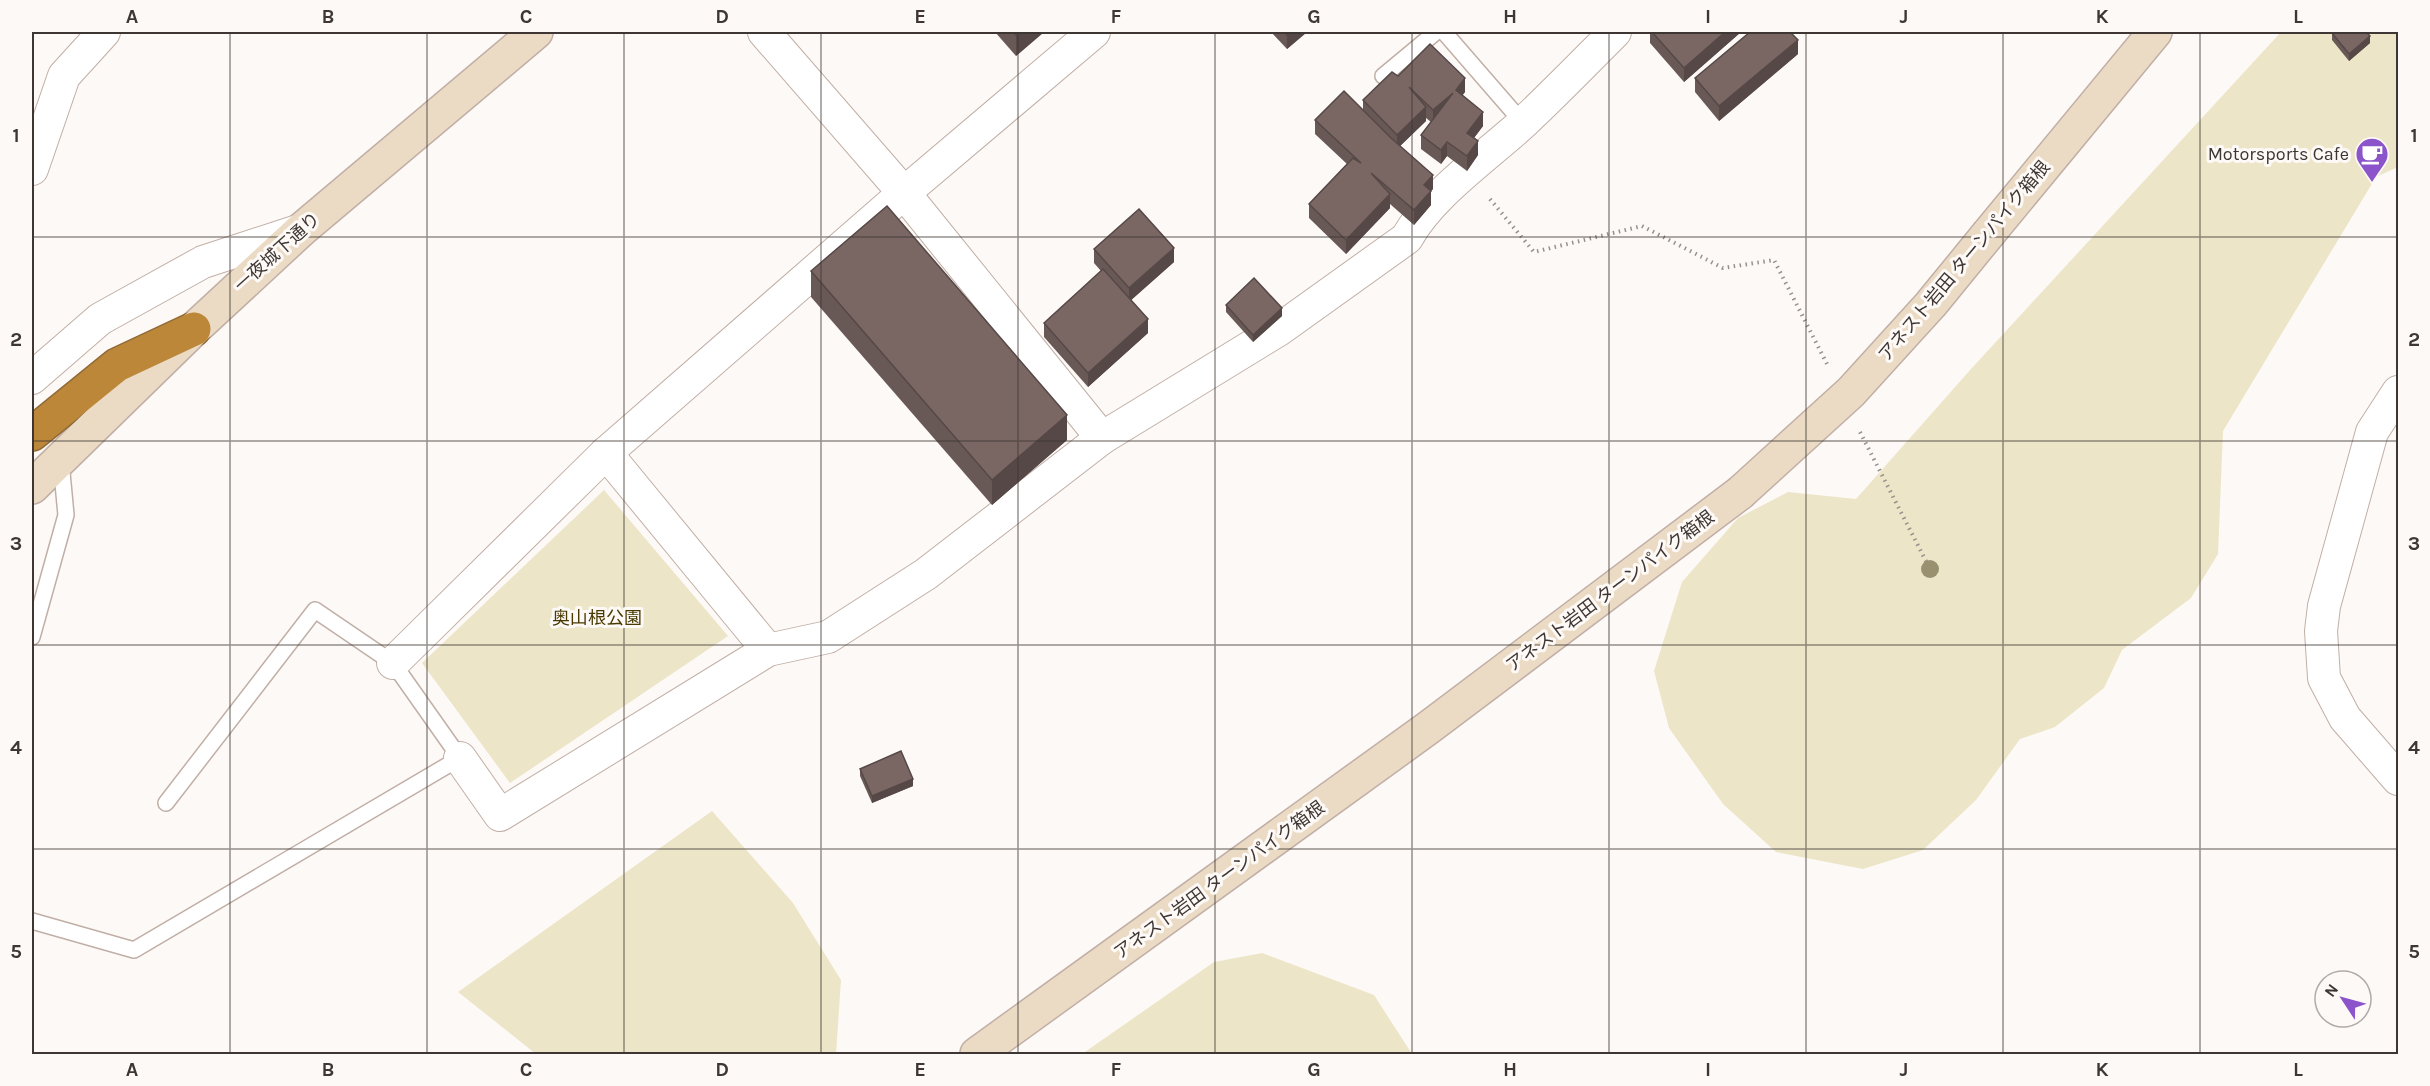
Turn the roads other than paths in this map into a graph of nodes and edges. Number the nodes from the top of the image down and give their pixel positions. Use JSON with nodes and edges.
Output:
{"nodes":[{"id":1,"x":105,"y":32,"type":"edge"},
{"id":2,"x":536,"y":32,"type":"edge"},
{"id":3,"x":764,"y":32,"type":"edge"},
{"id":4,"x":1094,"y":32,"type":"edge"},
{"id":5,"x":1436,"y":32,"type":"edge"},
{"id":6,"x":1444,"y":32,"type":"edge"},
{"id":7,"x":1615,"y":32,"type":"edge"},
{"id":8,"x":2155,"y":32,"type":"edge"},
{"id":9,"x":1383,"y":75,"type":"dead end"},
{"id":10,"x":1523,"y":123,"type":"junction"},
{"id":11,"x":32,"y":169,"type":"edge"},
{"id":12,"x":904,"y":193,"type":"junction"},
{"id":13,"x":301,"y":230,"type":"junction"},
{"id":14,"x":194,"y":329,"type":"junction"},
{"id":15,"x":32,"y":378,"type":"edge"},
{"id":16,"x":2398,"y":392,"type":"edge"},
{"id":17,"x":32,"y":434,"type":"edge"},
{"id":18,"x":1102,"y":438,"type":"junction"},
{"id":19,"x":606,"y":453,"type":"junction"},
{"id":20,"x":60,"y":457,"type":"junction"},
{"id":21,"x":32,"y":487,"type":"edge"},
{"id":22,"x":32,"y":637,"type":"edge"},
{"id":23,"x":768,"y":650,"type":"junction"},
{"id":24,"x":393,"y":663,"type":"junction"},
{"id":25,"x":460,"y":758,"type":"junction"},
{"id":26,"x":2398,"y":780,"type":"edge"},
{"id":27,"x":166,"y":803,"type":"dead end"},
{"id":28,"x":32,"y":921,"type":"edge"},
{"id":29,"x":977,"y":1054,"type":"edge"}],
"edges":[{"from":1,"to":11,"type":"street"},
{"from":2,"to":13,"type":"street","name":"一夜城下通り"},
{"from":3,"to":12,"type":"street"},
{"from":4,"to":12,"type":"street"},
{"from":5,"to":9,"type":"lane"},
{"from":6,"to":10,"type":"lane"},
{"from":7,"to":10,"type":"street"},
{"from":8,"to":29,"type":"street","name":"アネスト岩田 ターンパイク箱根","bridge":true},
{"from":10,"to":18,"type":"street"},
{"from":12,"to":18,"type":"street"},
{"from":12,"to":19,"type":"street"},
{"from":13,"to":14,"type":"street","name":"一夜城下通り"},
{"from":13,"to":15,"type":"street"},
{"from":14,"to":17,"type":"highway"},
{"from":14,"to":20,"type":"street","name":"一夜城下通り"},
{"from":16,"to":26,"type":"street"},
{"from":18,"to":23,"type":"street"},
{"from":19,"to":23,"type":"street"},
{"from":19,"to":24,"type":"street"},
{"from":20,"to":21,"type":"street","name":"一夜城下通り"},
{"from":20,"to":22,"type":"lane"},
{"from":23,"to":25,"type":"street"},
{"from":24,"to":25,"type":"lane"},
{"from":24,"to":27,"type":"lane"},
{"from":25,"to":28,"type":"lane"}]}
